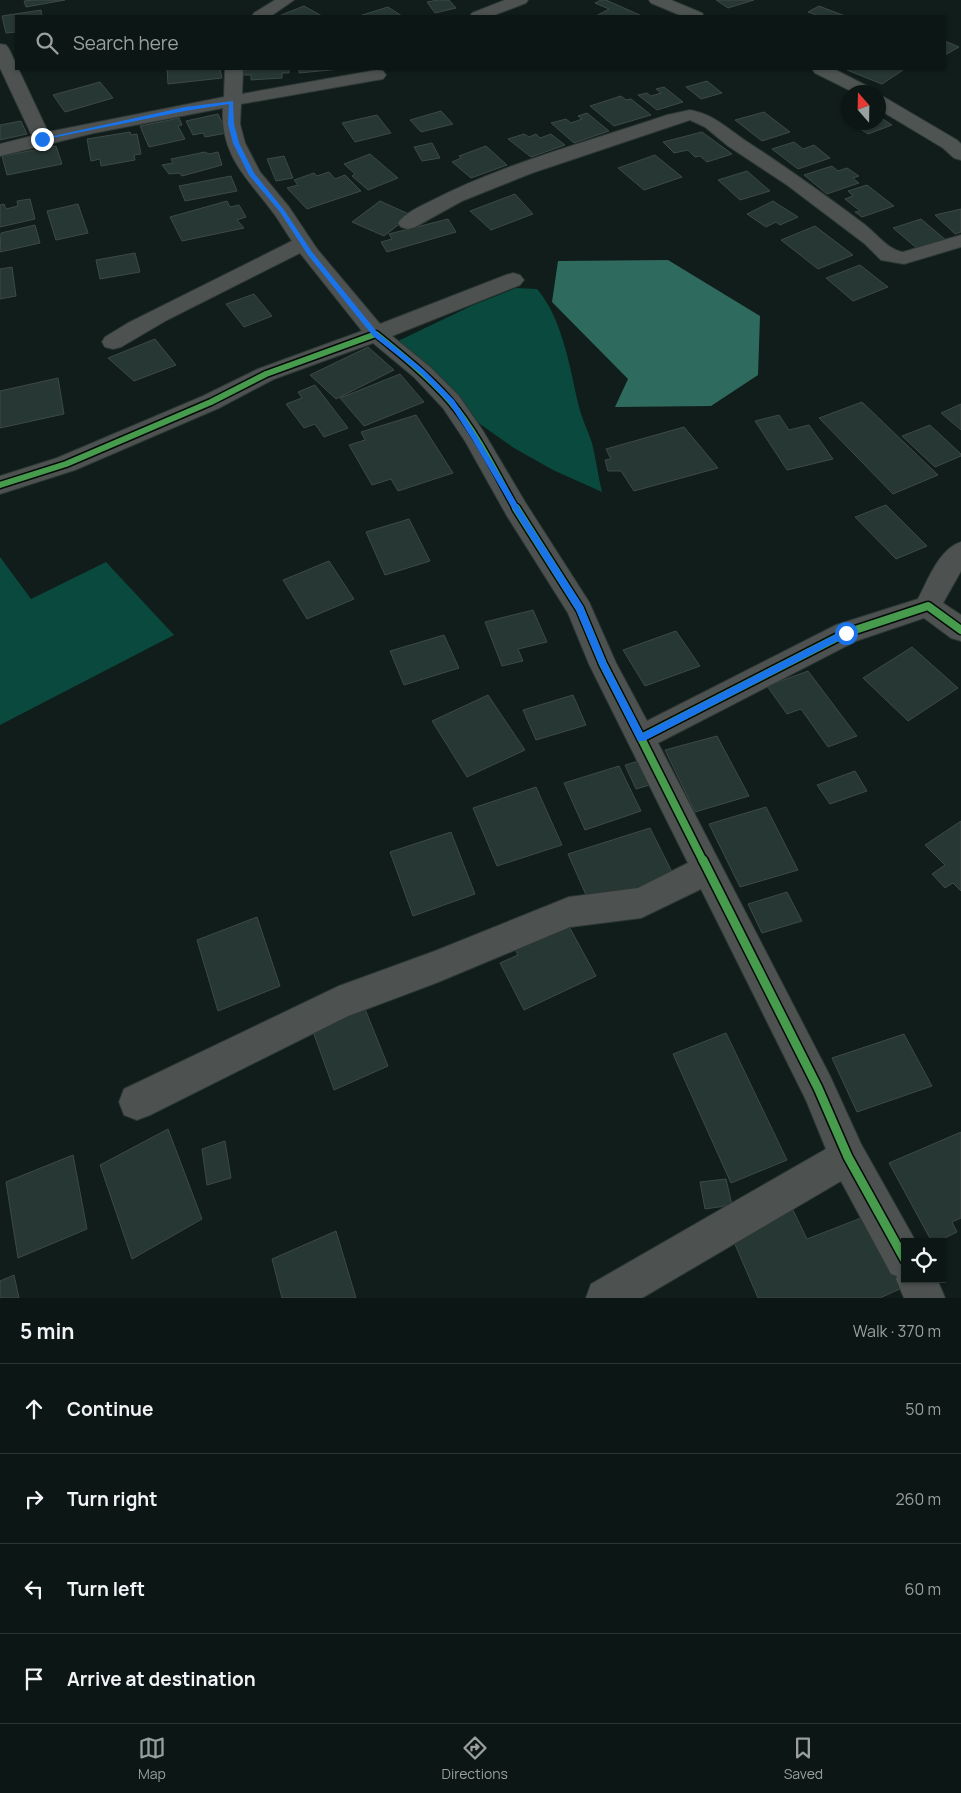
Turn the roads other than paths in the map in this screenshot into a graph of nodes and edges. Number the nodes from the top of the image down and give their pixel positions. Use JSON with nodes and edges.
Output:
{"nodes":[{"id":1,"x":286,"y":0,"type":"edge"},
{"id":2,"x":520,"y":0,"type":"edge"},
{"id":3,"x":657,"y":0,"type":"edge"},
{"id":4,"x":262,"y":15,"type":"edge"},
{"id":5,"x":481,"y":15,"type":"edge"},
{"id":6,"x":694,"y":15,"type":"edge"},
{"id":7,"x":0,"y":49,"type":"edge"},
{"id":8,"x":234,"y":70,"type":"edge"},
{"id":9,"x":823,"y":70,"type":"edge"},
{"id":10,"x":377,"y":75,"type":"dead end"},
{"id":11,"x":851,"y":85,"type":"edge"},
{"id":12,"x":231,"y":102,"type":"junction"},
{"id":13,"x":886,"y":106,"type":"edge"},
{"id":14,"x":42,"y":139,"type":"junction"},
{"id":15,"x":0,"y":150,"type":"edge"},
{"id":16,"x":961,"y":154,"type":"edge"},
{"id":17,"x":408,"y":223,"type":"dead end"},
{"id":18,"x":961,"y":240,"type":"edge"},
{"id":19,"x":303,"y":243,"type":"junction"},
{"id":20,"x":514,"y":280,"type":"dead end"},
{"id":21,"x":376,"y":334,"type":"junction"},
{"id":22,"x":113,"y":342,"type":"dead end"},
{"id":23,"x":0,"y":485,"type":"edge"},
{"id":24,"x":961,"y":552,"type":"edge"},
{"id":25,"x":928,"y":606,"type":"junction"},
{"id":26,"x":961,"y":630,"type":"edge"},
{"id":27,"x":641,"y":738,"type":"junction"},
{"id":28,"x":707,"y":870,"type":"junction"},
{"id":29,"x":137,"y":1102,"type":"dead end"},
{"id":30,"x":848,"y":1157,"type":"junction"},
{"id":31,"x":901,"y":1253,"type":"edge"},
{"id":32,"x":917,"y":1283,"type":"edge"},
{"id":33,"x":606,"y":1298,"type":"edge"},
{"id":34,"x":926,"y":1298,"type":"edge"}],
"edges":[{"from":1,"to":4,"type":"street"},
{"from":2,"to":5,"type":"street"},
{"from":3,"to":6,"type":"main road"},
{"from":7,"to":14,"type":"street"},
{"from":8,"to":12,"type":"street"},
{"from":9,"to":11,"type":"main road"},
{"from":10,"to":12,"type":"street"},
{"from":12,"to":14,"type":"street"},
{"from":12,"to":19,"type":"street"},
{"from":13,"to":16,"type":"main road"},
{"from":14,"to":15,"type":"street"},
{"from":17,"to":18,"type":"street"},
{"from":19,"to":21,"type":"street"},
{"from":19,"to":22,"type":"street"},
{"from":20,"to":21,"type":"street"},
{"from":21,"to":23,"type":"street"},
{"from":21,"to":27,"type":"street"},
{"from":24,"to":25,"type":"street"},
{"from":25,"to":26,"type":"street"},
{"from":25,"to":27,"type":"street"},
{"from":27,"to":28,"type":"street"},
{"from":28,"to":29,"type":"street"},
{"from":28,"to":30,"type":"street"},
{"from":30,"to":31,"type":"street"},
{"from":30,"to":33,"type":"street"},
{"from":32,"to":34,"type":"street"}]}
